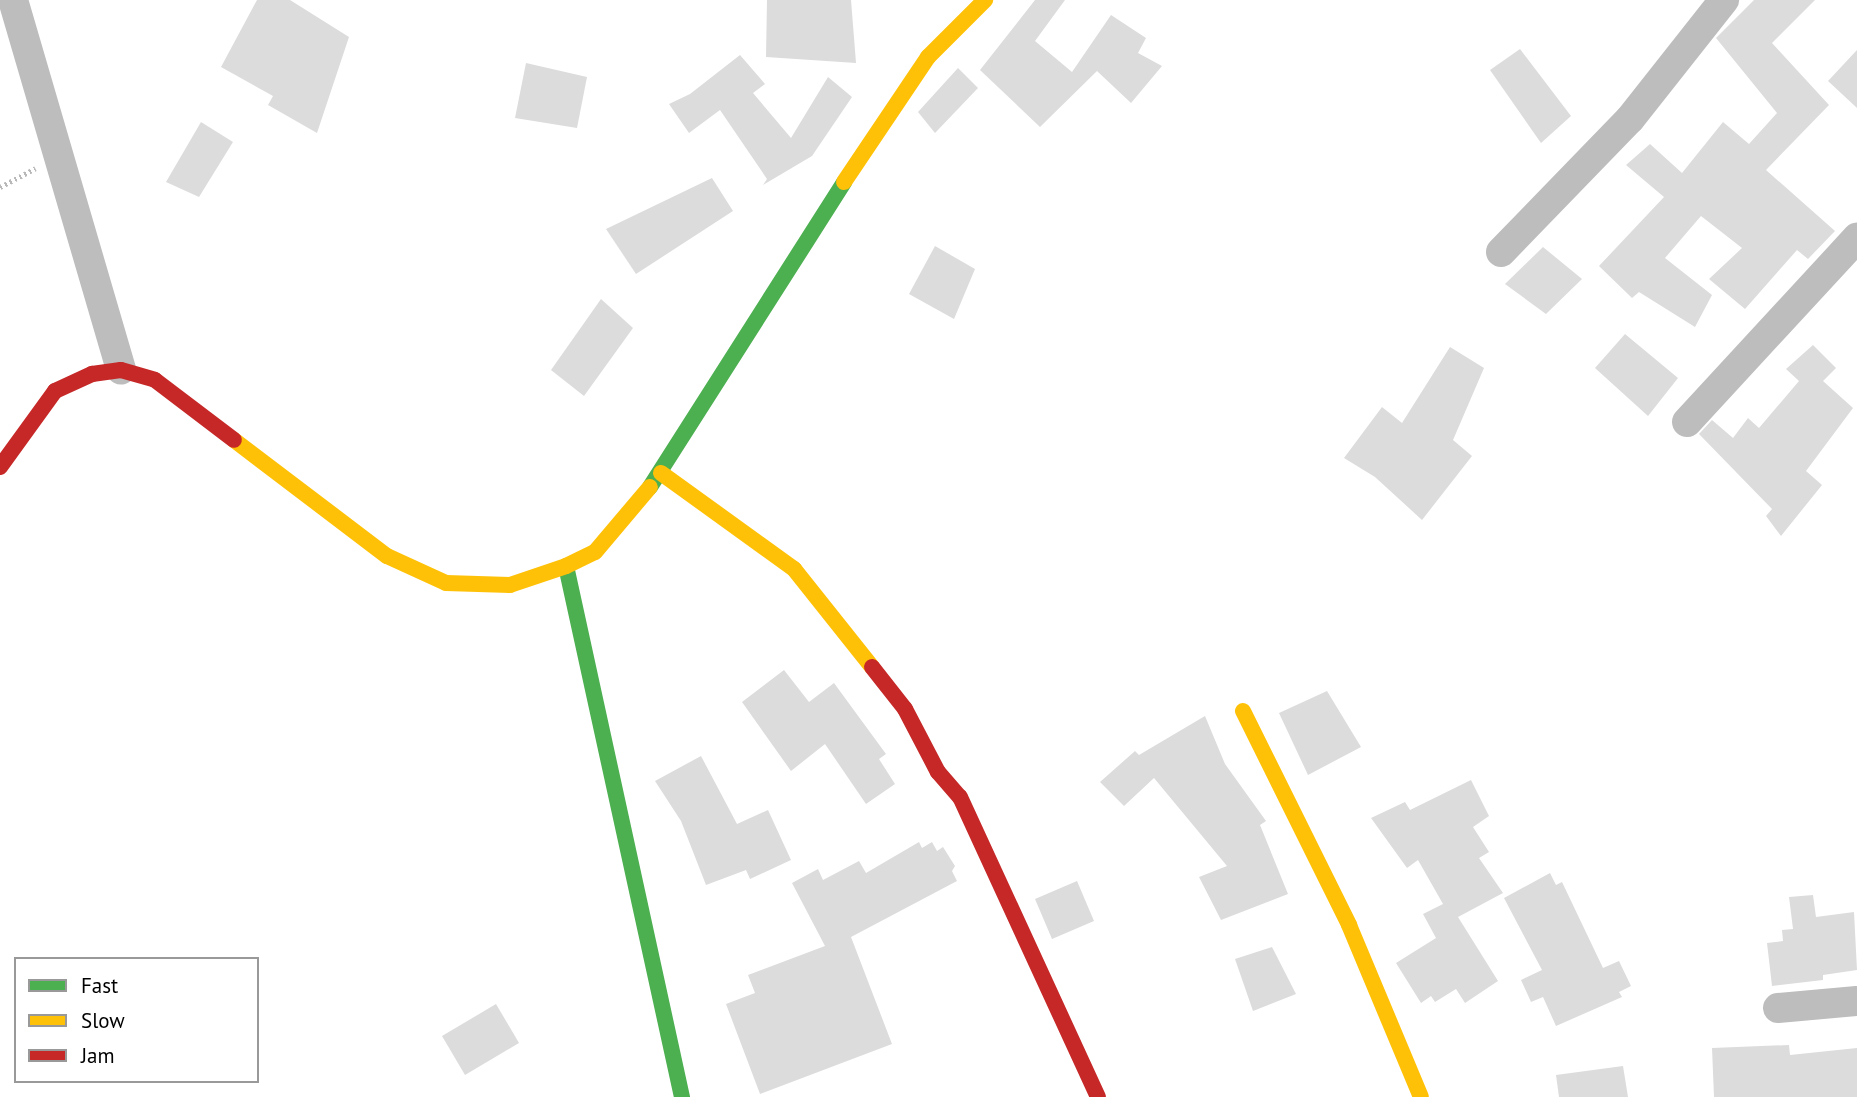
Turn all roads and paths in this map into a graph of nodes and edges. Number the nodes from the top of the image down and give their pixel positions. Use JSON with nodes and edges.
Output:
{"nodes":[{"id":1,"x":13,"y":0,"type":"edge"},
{"id":2,"x":985,"y":0,"type":"edge"},
{"id":3,"x":1724,"y":0,"type":"edge"},
{"id":4,"x":1857,"y":238,"type":"edge"},
{"id":5,"x":1501,"y":252,"type":"dead end"},
{"id":6,"x":121,"y":370,"type":"junction"},
{"id":7,"x":1687,"y":422,"type":"dead end"},
{"id":8,"x":0,"y":467,"type":"edge"},
{"id":9,"x":661,"y":473,"type":"junction"},
{"id":10,"x":566,"y":566,"type":"junction"},
{"id":11,"x":1243,"y":711,"type":"dead end"},
{"id":12,"x":1857,"y":1002,"type":"edge"},
{"id":13,"x":1778,"y":1008,"type":"dead end"},
{"id":14,"x":682,"y":1097,"type":"edge"},
{"id":15,"x":1098,"y":1097,"type":"edge"},
{"id":16,"x":1421,"y":1097,"type":"edge"}],
"edges":[{"from":1,"to":6,"type":"street"},
{"from":2,"to":9,"type":"street"},
{"from":3,"to":5,"type":"street"},
{"from":4,"to":7,"type":"street"},
{"from":6,"to":8,"type":"street"},
{"from":6,"to":10,"type":"street"},
{"from":9,"to":10,"type":"street"},
{"from":9,"to":15,"type":"street"},
{"from":10,"to":14,"type":"street"},
{"from":11,"to":16,"type":"street"},
{"from":12,"to":13,"type":"street"}]}
